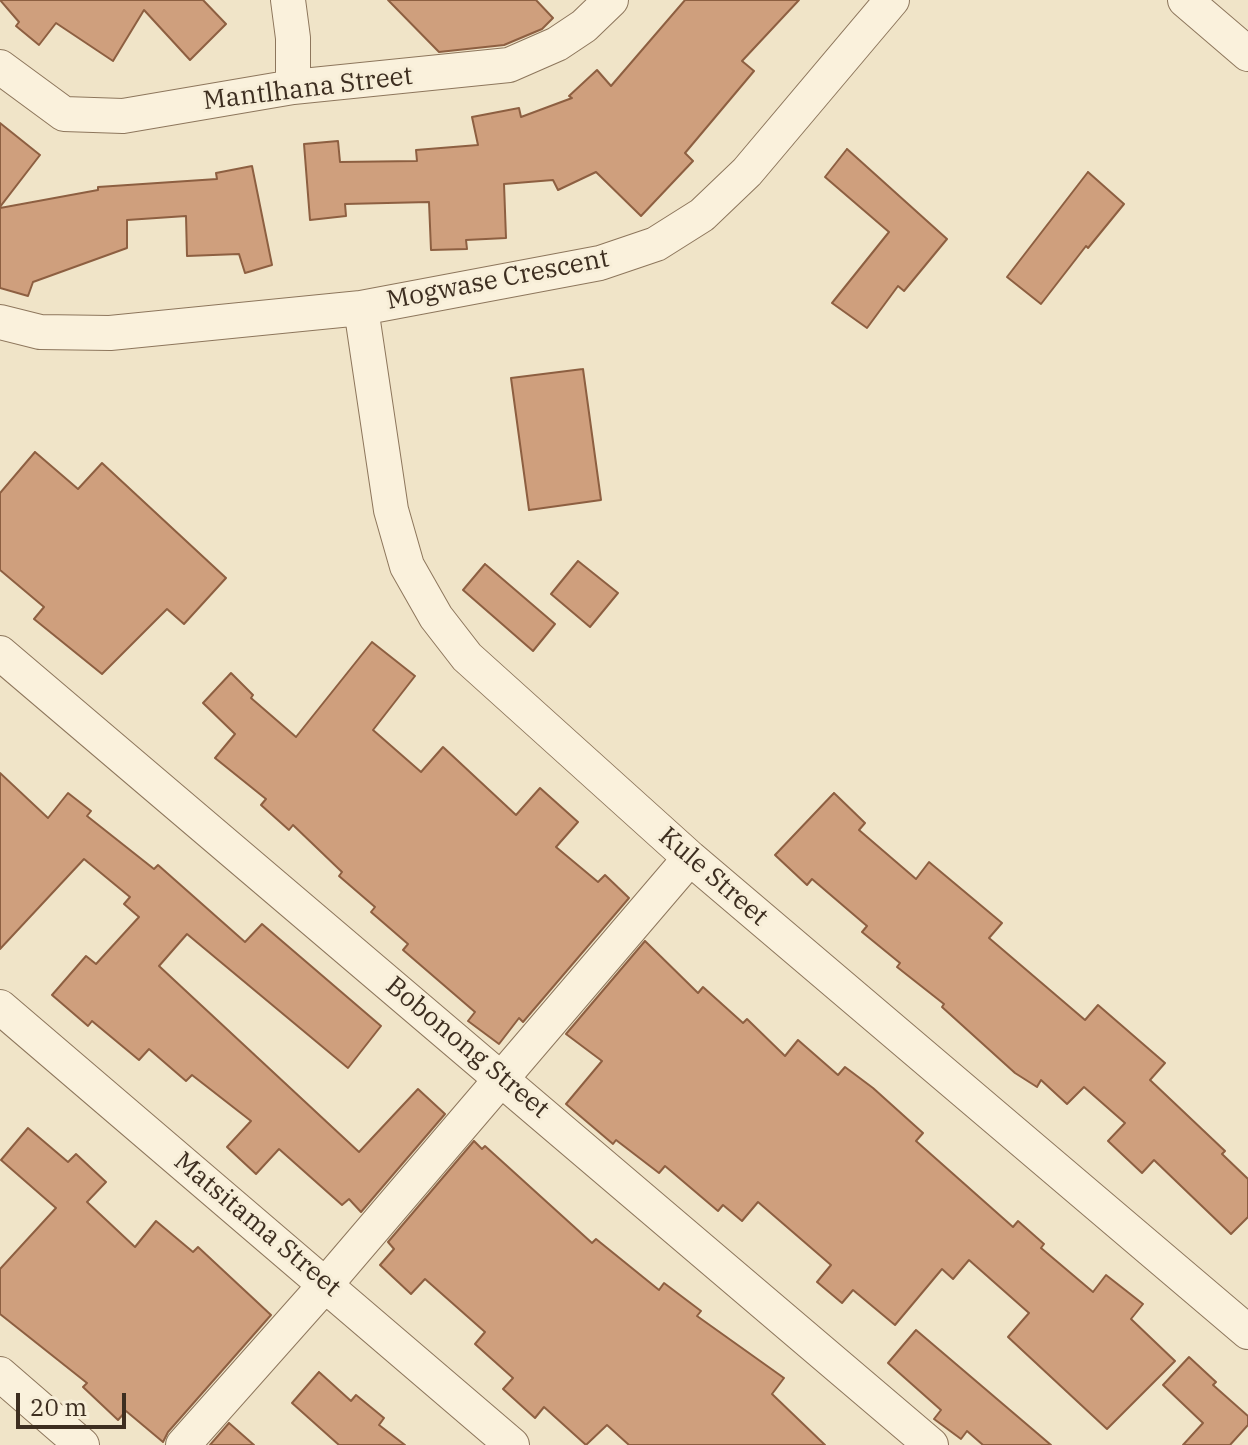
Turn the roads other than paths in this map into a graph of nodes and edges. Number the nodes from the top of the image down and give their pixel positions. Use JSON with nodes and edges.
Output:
{"nodes":[{"id":1,"x":288,"y":0,"type":"edge"},
{"id":2,"x":611,"y":0,"type":"edge"},
{"id":3,"x":892,"y":0,"type":"edge"},
{"id":4,"x":1190,"y":2,"type":"edge"},
{"id":5,"x":1248,"y":54,"type":"edge"},
{"id":6,"x":0,"y":67,"type":"edge"},
{"id":7,"x":293,"y":87,"type":"junction"},
{"id":8,"x":361,"y":308,"type":"junction"},
{"id":9,"x":0,"y":322,"type":"edge"},
{"id":10,"x":0,"y":653,"type":"edge"},
{"id":11,"x":690,"y":858,"type":"junction"},
{"id":12,"x":0,"y":1007,"type":"edge"},
{"id":13,"x":502,"y":1077,"type":"junction"},
{"id":14,"x":326,"y":1284,"type":"junction"},
{"id":15,"x":1248,"y":1332,"type":"edge"},
{"id":16,"x":0,"y":1374,"type":"edge"},
{"id":17,"x":82,"y":1445,"type":"edge"},
{"id":18,"x":183,"y":1445,"type":"edge"},
{"id":19,"x":512,"y":1445,"type":"edge"},
{"id":20,"x":931,"y":1445,"type":"edge"}],
"edges":[{"from":1,"to":7,"type":"street"},
{"from":2,"to":7,"type":"street","name":"Mantlhana Street"},
{"from":3,"to":8,"type":"street","name":"Mogwase Crescent"},
{"from":4,"to":5,"type":"street"},
{"from":6,"to":7,"type":"street","name":"Mantlhana Street"},
{"from":8,"to":9,"type":"street","name":"Mogwase Crescent"},
{"from":8,"to":11,"type":"street","name":"Kule Street"},
{"from":10,"to":13,"type":"street","name":"Bobonong Street"},
{"from":11,"to":13,"type":"street"},
{"from":11,"to":15,"type":"street","name":"Kule Street"},
{"from":12,"to":14,"type":"street","name":"Matsitama Street"},
{"from":13,"to":14,"type":"street"},
{"from":13,"to":20,"type":"street","name":"Bobonong Street"},
{"from":14,"to":18,"type":"street"},
{"from":14,"to":19,"type":"street","name":"Matsitama Street"},
{"from":16,"to":17,"type":"street"}]}
